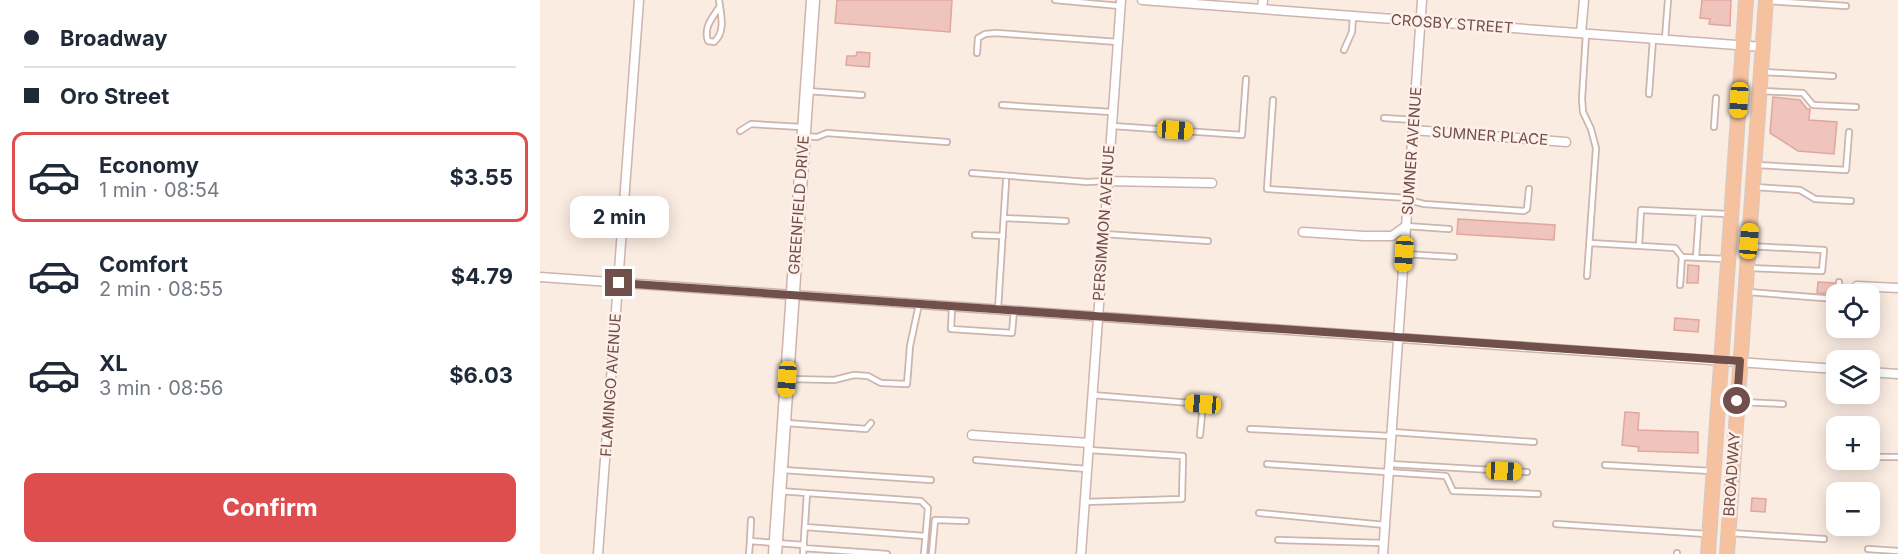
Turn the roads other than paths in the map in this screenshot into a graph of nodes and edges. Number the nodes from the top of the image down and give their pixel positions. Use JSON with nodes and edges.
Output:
{"nodes":[{"id":1,"x":639,"y":0,"type":"edge"},
{"id":2,"x":719,"y":0,"type":"edge"},
{"id":3,"x":813,"y":0,"type":"edge"},
{"id":4,"x":1055,"y":0,"type":"edge"},
{"id":5,"x":1142,"y":0,"type":"edge"},
{"id":6,"x":1422,"y":0,"type":"edge"},
{"id":7,"x":1584,"y":0,"type":"edge"},
{"id":8,"x":1668,"y":0,"type":"edge"},
{"id":9,"x":1746,"y":0,"type":"edge"},
{"id":10,"x":1766,"y":1,"type":"edge"},
{"id":11,"x":1120,"y":3,"type":"edge"},
{"id":12,"x":1262,"y":5,"type":"edge"},
{"id":13,"x":720,"y":6,"type":"junction"},
{"id":14,"x":1846,"y":6,"type":"dead end"},
{"id":15,"x":1353,"y":16,"type":"junction"},
{"id":16,"x":1421,"y":21,"type":"junction"},
{"id":17,"x":1584,"y":34,"type":"junction"},
{"id":18,"x":1653,"y":39,"type":"junction"},
{"id":19,"x":1664,"y":40,"type":"junction"},
{"id":20,"x":1118,"y":42,"type":"junction"},
{"id":21,"x":1743,"y":46,"type":"junction"},
{"id":22,"x":1763,"y":47,"type":"junction"},
{"id":23,"x":1344,"y":50,"type":"dead end"},
{"id":24,"x":977,"y":52,"type":"dead end"},
{"id":25,"x":1761,"y":72,"type":"junction"},
{"id":26,"x":1833,"y":76,"type":"dead end"},
{"id":27,"x":1246,"y":79,"type":"dead end"},
{"id":28,"x":807,"y":91,"type":"junction"},
{"id":29,"x":1760,"y":91,"type":"junction"},
{"id":30,"x":1649,"y":94,"type":"dead end"},
{"id":31,"x":862,"y":95,"type":"dead end"},
{"id":32,"x":1716,"y":98,"type":"dead end"},
{"id":33,"x":1273,"y":100,"type":"dead end"},
{"id":34,"x":1002,"y":105,"type":"dead end"},
{"id":35,"x":1856,"y":107,"type":"dead end"},
{"id":36,"x":1112,"y":112,"type":"junction"},
{"id":37,"x":1384,"y":118,"type":"dead end"},
{"id":38,"x":1414,"y":120,"type":"junction"},
{"id":39,"x":1111,"y":126,"type":"junction"},
{"id":40,"x":1714,"y":127,"type":"dead end"},
{"id":41,"x":1413,"y":130,"type":"junction"},
{"id":42,"x":740,"y":131,"type":"dead end"},
{"id":43,"x":804,"y":132,"type":"junction"},
{"id":44,"x":1849,"y":132,"type":"dead end"},
{"id":45,"x":947,"y":142,"type":"dead end"},
{"id":46,"x":1566,"y":142,"type":"dead end"},
{"id":47,"x":1754,"y":165,"type":"junction"},
{"id":48,"x":972,"y":173,"type":"dead end"},
{"id":49,"x":1107,"y":181,"type":"junction"},
{"id":50,"x":1006,"y":182,"type":"dead end"},
{"id":51,"x":1212,"y":183,"type":"dead end"},
{"id":52,"x":1753,"y":187,"type":"junction"},
{"id":53,"x":1529,"y":189,"type":"dead end"},
{"id":54,"x":1408,"y":199,"type":"junction"},
{"id":55,"x":1851,"y":201,"type":"dead end"},
{"id":56,"x":1699,"y":213,"type":"junction"},
{"id":57,"x":1731,"y":214,"type":"junction"},
{"id":58,"x":1004,"y":218,"type":"junction"},
{"id":59,"x":1066,"y":221,"type":"dead end"},
{"id":60,"x":1406,"y":226,"type":"junction"},
{"id":61,"x":1449,"y":229,"type":"dead end"},
{"id":62,"x":1303,"y":232,"type":"dead end"},
{"id":63,"x":1104,"y":234,"type":"junction"},
{"id":64,"x":975,"y":235,"type":"dead end"},
{"id":65,"x":1003,"y":236,"type":"junction"},
{"id":66,"x":1208,"y":241,"type":"dead end"},
{"id":67,"x":1590,"y":243,"type":"junction"},
{"id":68,"x":1639,"y":246,"type":"junction"},
{"id":69,"x":1748,"y":246,"type":"junction"},
{"id":70,"x":1404,"y":254,"type":"junction"},
{"id":71,"x":1454,"y":257,"type":"dead end"},
{"id":72,"x":1682,"y":257,"type":"junction"},
{"id":73,"x":1696,"y":258,"type":"junction"},
{"id":74,"x":1728,"y":259,"type":"junction"},
{"id":75,"x":1747,"y":268,"type":"junction"},
{"id":76,"x":1587,"y":276,"type":"dead end"},
{"id":77,"x":540,"y":277,"type":"edge"},
{"id":78,"x":619,"y":283,"type":"junction"},
{"id":79,"x":1680,"y":285,"type":"dead end"},
{"id":80,"x":1880,"y":287,"type":"edge"},
{"id":81,"x":1898,"y":288,"type":"edge"},
{"id":82,"x":1745,"y":292,"type":"junction"},
{"id":83,"x":793,"y":295,"type":"junction"},
{"id":84,"x":1826,"y":298,"type":"edge"},
{"id":85,"x":919,"y":304,"type":"junction"},
{"id":86,"x":952,"y":306,"type":"junction"},
{"id":87,"x":998,"y":309,"type":"junction"},
{"id":88,"x":1014,"y":310,"type":"junction"},
{"id":89,"x":1098,"y":316,"type":"junction"},
{"id":90,"x":1399,"y":337,"type":"junction"},
{"id":91,"x":1721,"y":360,"type":"junction"},
{"id":92,"x":1740,"y":361,"type":"junction"},
{"id":93,"x":1826,"y":368,"type":"edge"},
{"id":94,"x":1880,"y":373,"type":"edge"},
{"id":95,"x":1898,"y":374,"type":"edge"},
{"id":96,"x":787,"y":379,"type":"junction"},
{"id":97,"x":1092,"y":395,"type":"junction"},
{"id":98,"x":1737,"y":401,"type":"junction"},
{"id":99,"x":1783,"y":404,"type":"dead end"},
{"id":100,"x":784,"y":423,"type":"junction"},
{"id":101,"x":871,"y":423,"type":"dead end"},
{"id":102,"x":1250,"y":429,"type":"dead end"},
{"id":103,"x":1392,"y":434,"type":"junction"},
{"id":104,"x":972,"y":435,"type":"dead end"},
{"id":105,"x":1200,"y":435,"type":"dead end"},
{"id":106,"x":1534,"y":442,"type":"dead end"},
{"id":107,"x":1089,"y":446,"type":"junction"},
{"id":108,"x":1880,"y":457,"type":"edge"},
{"id":109,"x":1898,"y":457,"type":"edge"},
{"id":110,"x":976,"y":460,"type":"dead end"},
{"id":111,"x":1267,"y":464,"type":"dead end"},
{"id":112,"x":1605,"y":465,"type":"dead end"},
{"id":113,"x":1389,"y":468,"type":"junction"},
{"id":114,"x":1087,"y":469,"type":"junction"},
{"id":115,"x":781,"y":470,"type":"junction"},
{"id":116,"x":1713,"y":471,"type":"junction"},
{"id":117,"x":1527,"y":472,"type":"dead end"},
{"id":118,"x":931,"y":480,"type":"dead end"},
{"id":119,"x":779,"y":491,"type":"junction"},
{"id":120,"x":807,"y":493,"type":"junction"},
{"id":121,"x":1538,"y":494,"type":"dead end"},
{"id":122,"x":1084,"y":502,"type":"junction"},
{"id":123,"x":1259,"y":513,"type":"dead end"},
{"id":124,"x":751,"y":520,"type":"dead end"},
{"id":125,"x":966,"y":521,"type":"dead end"},
{"id":126,"x":1556,"y":524,"type":"dead end"},
{"id":127,"x":1385,"y":525,"type":"junction"},
{"id":128,"x":805,"y":527,"type":"junction"},
{"id":129,"x":1728,"y":532,"type":"junction"},
{"id":130,"x":1709,"y":534,"type":"junction"},
{"id":131,"x":925,"y":536,"type":"junction"},
{"id":132,"x":1824,"y":539,"type":"dead end"},
{"id":133,"x":1278,"y":540,"type":"dead end"},
{"id":134,"x":750,"y":541,"type":"junction"},
{"id":135,"x":1384,"y":543,"type":"junction"},
{"id":136,"x":775,"y":548,"type":"edge"},
{"id":137,"x":803,"y":549,"type":"edge"},
{"id":138,"x":1868,"y":549,"type":"dead end"},
{"id":139,"x":1898,"y":551,"type":"edge"},
{"id":140,"x":598,"y":554,"type":"edge"},
{"id":141,"x":748,"y":554,"type":"edge"},
{"id":142,"x":887,"y":554,"type":"edge"},
{"id":143,"x":924,"y":554,"type":"edge"},
{"id":144,"x":932,"y":554,"type":"edge"},
{"id":145,"x":1081,"y":554,"type":"edge"},
{"id":146,"x":1383,"y":554,"type":"edge"},
{"id":147,"x":1708,"y":554,"type":"edge"},
{"id":148,"x":1727,"y":554,"type":"edge"}],
"edges":[{"from":1,"to":78,"type":"street","name":"FLAMINGO AVENUE"},
{"from":2,"to":13,"type":"lane"},
{"from":3,"to":28,"type":"main road","name":"GREENFIELD DRIVE"},
{"from":4,"to":11,"type":"lane"},
{"from":5,"to":12,"type":"street","name":"CROSBY STREET"},
{"from":6,"to":16,"type":"street","name":"SUMNER AVENUE"},
{"from":7,"to":17,"type":"street"},
{"from":8,"to":19,"type":"lane"},
{"from":9,"to":21,"type":"main road","name":"BROADWAY"},
{"from":10,"to":14,"type":"lane"},
{"from":10,"to":22,"type":"main road","name":"BROADWAY"},
{"from":11,"to":20,"type":"street","name":"PERSIMMON AVENUE"},
{"from":12,"to":15,"type":"street","name":"CROSBY STREET"},
{"from":13,"to":13,"type":"lane"},
{"from":15,"to":16,"type":"street","name":"CROSBY STREET"},
{"from":15,"to":23,"type":"lane"},
{"from":16,"to":17,"type":"street","name":"CROSBY STREET"},
{"from":16,"to":38,"type":"street","name":"SUMNER AVENUE"},
{"from":17,"to":18,"type":"street","name":"CROSBY STREET"},
{"from":17,"to":67,"type":"lane"},
{"from":18,"to":19,"type":"street","name":"CROSBY STREET"},
{"from":18,"to":30,"type":"lane"},
{"from":19,"to":21,"type":"street","name":"CROSBY STREET"},
{"from":20,"to":24,"type":"lane"},
{"from":20,"to":36,"type":"street","name":"PERSIMMON AVENUE"},
{"from":21,"to":22,"type":"street","name":"CROSBY STREET"},
{"from":21,"to":57,"type":"main road","name":"BROADWAY"},
{"from":22,"to":25,"type":"main road","name":"BROADWAY"},
{"from":25,"to":26,"type":"lane"},
{"from":25,"to":29,"type":"main road","name":"BROADWAY"},
{"from":27,"to":39,"type":"lane"},
{"from":28,"to":31,"type":"lane"},
{"from":28,"to":43,"type":"main road","name":"GREENFIELD DRIVE"},
{"from":29,"to":35,"type":"lane"},
{"from":29,"to":47,"type":"main road","name":"BROADWAY"},
{"from":32,"to":40,"type":"lane"},
{"from":33,"to":54,"type":"lane"},
{"from":34,"to":36,"type":"lane"},
{"from":36,"to":39,"type":"street","name":"PERSIMMON AVENUE"},
{"from":37,"to":38,"type":"lane"},
{"from":38,"to":41,"type":"street","name":"SUMNER AVENUE"},
{"from":39,"to":49,"type":"street","name":"PERSIMMON AVENUE"},
{"from":41,"to":46,"type":"street","name":"SUMNER PLACE"},
{"from":41,"to":54,"type":"street","name":"SUMNER AVENUE"},
{"from":42,"to":43,"type":"lane"},
{"from":43,"to":45,"type":"lane"},
{"from":43,"to":83,"type":"main road","name":"GREENFIELD DRIVE"},
{"from":44,"to":47,"type":"lane"},
{"from":47,"to":52,"type":"main road","name":"BROADWAY"},
{"from":48,"to":49,"type":"lane"},
{"from":49,"to":51,"type":"street"},
{"from":49,"to":63,"type":"street","name":"PERSIMMON AVENUE"},
{"from":50,"to":58,"type":"lane"},
{"from":52,"to":55,"type":"lane"},
{"from":52,"to":69,"type":"main road","name":"BROADWAY"},
{"from":53,"to":54,"type":"lane"},
{"from":54,"to":60,"type":"street","name":"SUMNER AVENUE"},
{"from":56,"to":57,"type":"lane"},
{"from":56,"to":68,"type":"lane"},
{"from":56,"to":73,"type":"lane"},
{"from":57,"to":74,"type":"main road","name":"BROADWAY"},
{"from":58,"to":59,"type":"lane"},
{"from":58,"to":65,"type":"lane"},
{"from":60,"to":61,"type":"lane"},
{"from":60,"to":62,"type":"street"},
{"from":60,"to":70,"type":"street","name":"SUMNER AVENUE"},
{"from":63,"to":66,"type":"lane"},
{"from":63,"to":89,"type":"street","name":"PERSIMMON AVENUE"},
{"from":64,"to":65,"type":"lane"},
{"from":65,"to":87,"type":"lane"},
{"from":67,"to":68,"type":"lane"},
{"from":67,"to":76,"type":"lane"},
{"from":68,"to":72,"type":"lane"},
{"from":69,"to":75,"type":"main road","name":"BROADWAY"},
{"from":69,"to":75,"type":"lane"},
{"from":70,"to":71,"type":"lane"},
{"from":70,"to":90,"type":"street","name":"SUMNER AVENUE"},
{"from":72,"to":73,"type":"lane"},
{"from":72,"to":79,"type":"lane"},
{"from":73,"to":74,"type":"lane"},
{"from":74,"to":91,"type":"main road","name":"BROADWAY"},
{"from":75,"to":82,"type":"main road","name":"BROADWAY"},
{"from":77,"to":78,"type":"street"},
{"from":78,"to":83,"type":"street"},
{"from":78,"to":140,"type":"street","name":"FLAMINGO AVENUE"},
{"from":80,"to":81,"type":"street"},
{"from":82,"to":84,"type":"lane"},
{"from":82,"to":92,"type":"main road","name":"BROADWAY"},
{"from":83,"to":85,"type":"street"},
{"from":83,"to":96,"type":"main road","name":"GREENFIELD DRIVE"},
{"from":85,"to":86,"type":"street"},
{"from":85,"to":96,"type":"lane"},
{"from":86,"to":87,"type":"street"},
{"from":86,"to":88,"type":"lane"},
{"from":87,"to":88,"type":"street"},
{"from":88,"to":89,"type":"street"},
{"from":89,"to":90,"type":"street"},
{"from":89,"to":97,"type":"street","name":"PERSIMMON AVENUE"},
{"from":90,"to":91,"type":"street"},
{"from":90,"to":103,"type":"street","name":"SUMNER AVENUE"},
{"from":91,"to":92,"type":"street"},
{"from":91,"to":116,"type":"main road","name":"BROADWAY"},
{"from":92,"to":93,"type":"street"},
{"from":92,"to":98,"type":"main road","name":"BROADWAY"},
{"from":94,"to":95,"type":"street"},
{"from":96,"to":100,"type":"main road","name":"GREENFIELD DRIVE"},
{"from":97,"to":105,"type":"lane"},
{"from":97,"to":107,"type":"street","name":"PERSIMMON AVENUE"},
{"from":98,"to":99,"type":"lane"},
{"from":98,"to":129,"type":"main road","name":"BROADWAY"},
{"from":100,"to":101,"type":"lane"},
{"from":100,"to":115,"type":"main road","name":"GREENFIELD DRIVE"},
{"from":102,"to":103,"type":"lane"},
{"from":103,"to":106,"type":"lane"},
{"from":103,"to":113,"type":"street","name":"SUMNER AVENUE"},
{"from":104,"to":107,"type":"street"},
{"from":107,"to":114,"type":"street","name":"PERSIMMON AVENUE"},
{"from":107,"to":122,"type":"lane"},
{"from":108,"to":109,"type":"lane"},
{"from":110,"to":114,"type":"lane"},
{"from":111,"to":113,"type":"lane"},
{"from":112,"to":116,"type":"lane"},
{"from":113,"to":117,"type":"lane"},
{"from":113,"to":121,"type":"lane"},
{"from":113,"to":127,"type":"street","name":"SUMNER AVENUE"},
{"from":114,"to":122,"type":"street","name":"PERSIMMON AVENUE"},
{"from":115,"to":118,"type":"lane"},
{"from":115,"to":119,"type":"main road","name":"GREENFIELD DRIVE"},
{"from":116,"to":130,"type":"main road","name":"BROADWAY"},
{"from":119,"to":120,"type":"lane"},
{"from":119,"to":136,"type":"main road","name":"GREENFIELD DRIVE"},
{"from":120,"to":128,"type":"lane"},
{"from":120,"to":131,"type":"lane"},
{"from":122,"to":145,"type":"street","name":"PERSIMMON AVENUE"},
{"from":123,"to":127,"type":"lane"},
{"from":124,"to":134,"type":"lane"},
{"from":125,"to":144,"type":"lane"},
{"from":126,"to":130,"type":"lane"},
{"from":127,"to":135,"type":"street","name":"SUMNER AVENUE"},
{"from":128,"to":131,"type":"lane"},
{"from":128,"to":137,"type":"lane"},
{"from":129,"to":132,"type":"lane"},
{"from":129,"to":148,"type":"main road","name":"BROADWAY"},
{"from":130,"to":147,"type":"main road","name":"BROADWAY"},
{"from":131,"to":143,"type":"lane"},
{"from":133,"to":135,"type":"lane"},
{"from":134,"to":136,"type":"lane"},
{"from":134,"to":141,"type":"lane"},
{"from":135,"to":146,"type":"street","name":"SUMNER AVENUE"},
{"from":136,"to":137,"type":"lane"},
{"from":137,"to":142,"type":"lane"},
{"from":138,"to":139,"type":"lane"}]}
